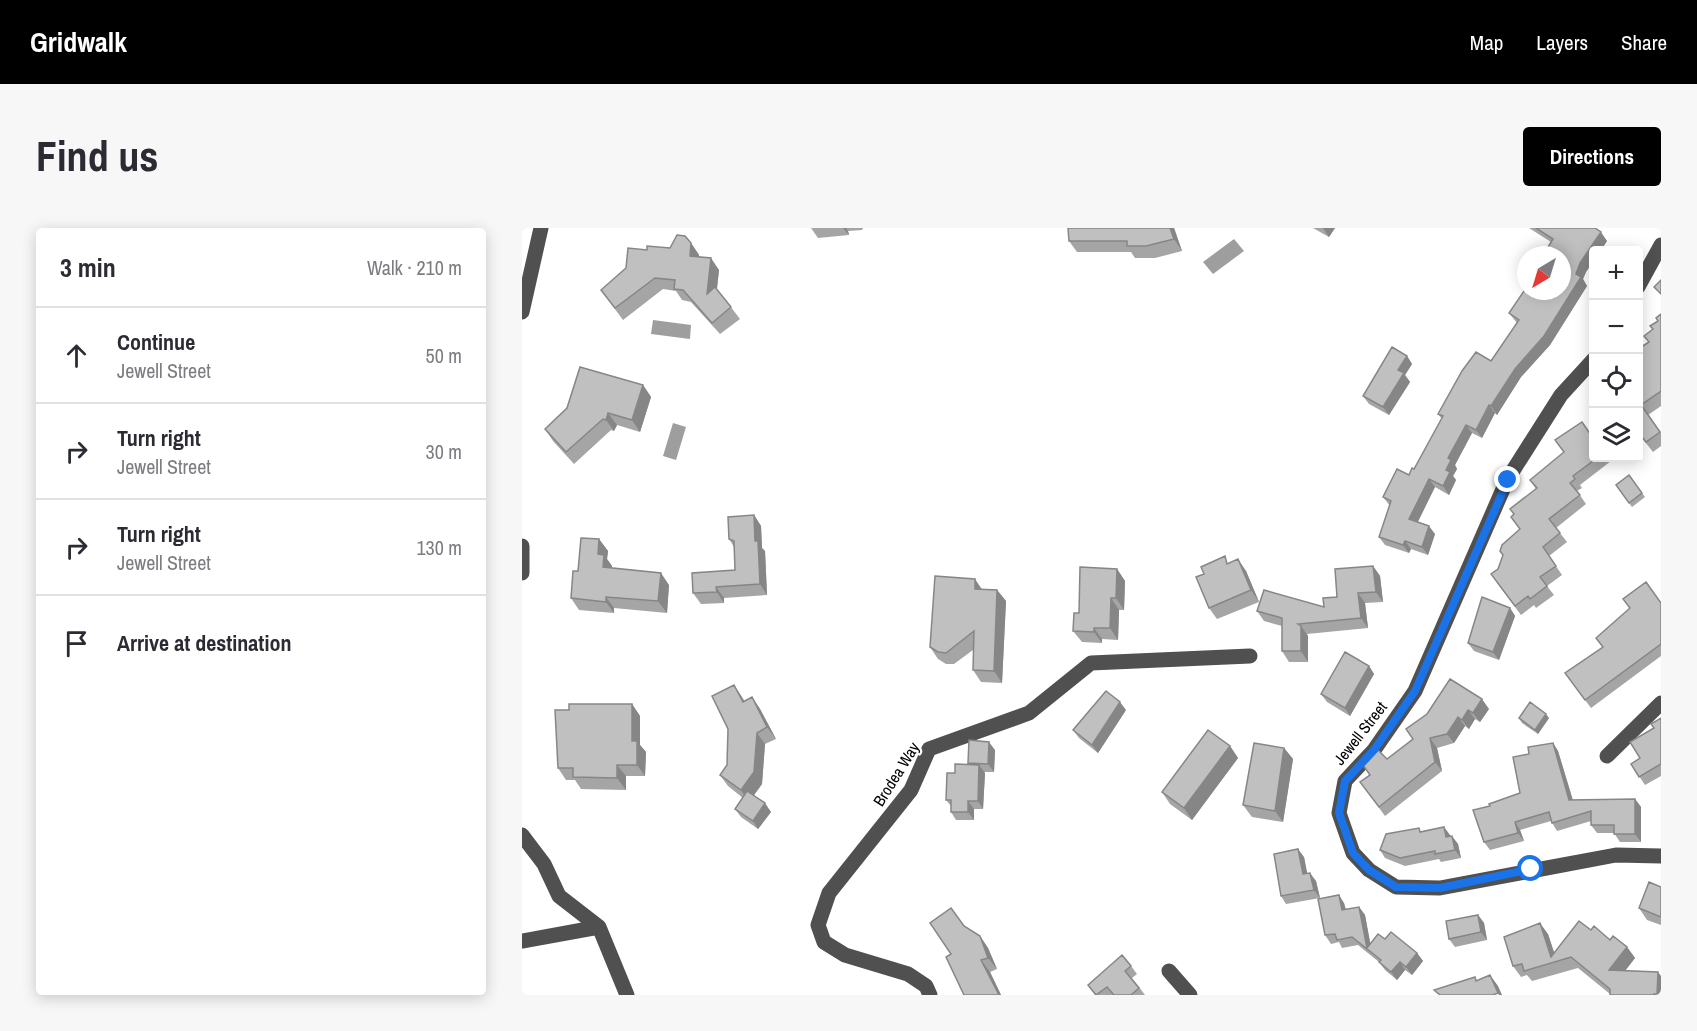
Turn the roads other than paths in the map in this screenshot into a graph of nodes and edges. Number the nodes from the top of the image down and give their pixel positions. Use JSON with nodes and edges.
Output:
{"nodes":[{"id":1,"x":541,"y":228,"type":"edge"},
{"id":2,"x":1661,"y":245,"type":"edge"},
{"id":3,"x":1643,"y":278,"type":"edge"},
{"id":4,"x":522,"y":312,"type":"edge"},
{"id":5,"x":1589,"y":364,"type":"edge"},
{"id":6,"x":522,"y":546,"type":"edge"},
{"id":7,"x":522,"y":573,"type":"edge"},
{"id":8,"x":1250,"y":656,"type":"dead end"},
{"id":9,"x":1661,"y":703,"type":"edge"},
{"id":10,"x":1607,"y":756,"type":"dead end"},
{"id":11,"x":522,"y":835,"type":"edge"},
{"id":12,"x":1661,"y":856,"type":"edge"},
{"id":13,"x":599,"y":927,"type":"junction"},
{"id":14,"x":522,"y":941,"type":"edge"},
{"id":15,"x":1168,"y":971,"type":"dead end"},
{"id":16,"x":627,"y":995,"type":"edge"},
{"id":17,"x":930,"y":995,"type":"edge"},
{"id":18,"x":1190,"y":995,"type":"edge"}],
"edges":[{"from":1,"to":4,"type":"street"},
{"from":2,"to":3,"type":"street"},
{"from":5,"to":12,"type":"street","name":"Jewell Street"},
{"from":6,"to":7,"type":"street"},
{"from":8,"to":17,"type":"street","name":"Brodea Way"},
{"from":9,"to":10,"type":"street"},
{"from":11,"to":13,"type":"street"},
{"from":13,"to":14,"type":"street"},
{"from":13,"to":16,"type":"street"},
{"from":15,"to":18,"type":"street"}]}
